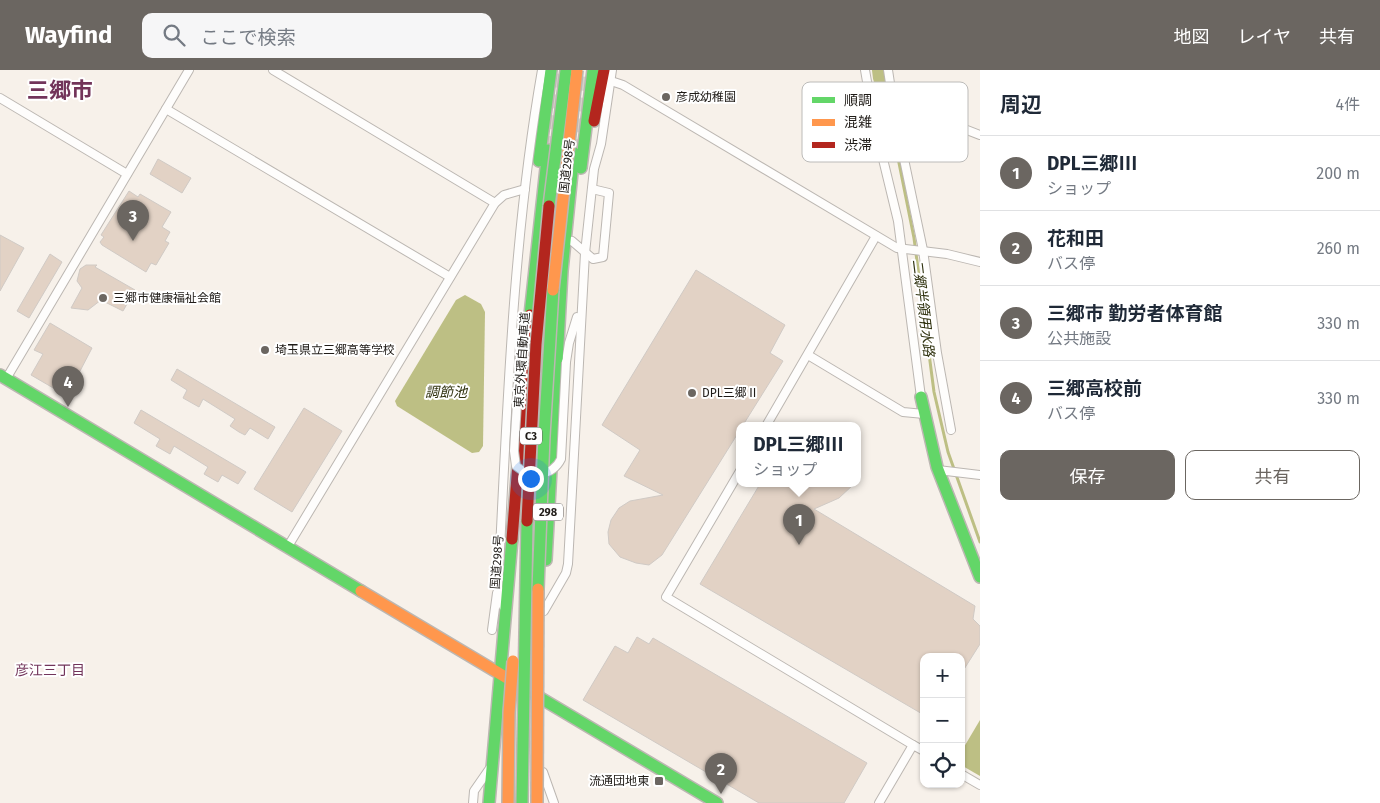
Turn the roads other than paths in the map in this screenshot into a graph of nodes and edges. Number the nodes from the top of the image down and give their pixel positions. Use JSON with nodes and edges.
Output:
{"nodes":[{"id":1,"x":189,"y":70,"type":"edge"},
{"id":2,"x":273,"y":70,"type":"edge"},
{"id":3,"x":542,"y":70,"type":"edge"},
{"id":4,"x":551,"y":70,"type":"edge"},
{"id":5,"x":566,"y":70,"type":"edge"},
{"id":6,"x":576,"y":70,"type":"edge"},
{"id":7,"x":593,"y":70,"type":"edge"},
{"id":8,"x":604,"y":70,"type":"edge"},
{"id":9,"x":612,"y":70,"type":"edge"},
{"id":10,"x":610,"y":81,"type":"junction"},
{"id":11,"x":0,"y":98,"type":"edge"},
{"id":12,"x":540,"y":106,"type":"junction"},
{"id":13,"x":166,"y":109,"type":"junction"},
{"id":14,"x":968,"y":130,"type":"edge"},
{"id":15,"x":980,"y":135,"type":"edge"},
{"id":16,"x":548,"y":150,"type":"tunnel mouth"},
{"id":17,"x":579,"y":150,"type":"junction"},
{"id":18,"x":884,"y":162,"type":"edge"},
{"id":19,"x":905,"y":162,"type":"edge"},
{"id":20,"x":127,"y":174,"type":"junction"},
{"id":21,"x":525,"y":189,"type":"junction"},
{"id":22,"x":592,"y":189,"type":"junction"},
{"id":23,"x":495,"y":203,"type":"junction"},
{"id":24,"x":876,"y":236,"type":"junction"},
{"id":25,"x":572,"y":241,"type":"junction"},
{"id":26,"x":901,"y":249,"type":"junction"},
{"id":27,"x":923,"y":250,"type":"junction"},
{"id":28,"x":585,"y":253,"type":"junction"},
{"id":29,"x":980,"y":262,"type":"edge"},
{"id":30,"x":450,"y":277,"type":"junction"},
{"id":31,"x":581,"y":306,"type":"junction"},
{"id":32,"x":529,"y":324,"type":"junction"},
{"id":33,"x":559,"y":325,"type":"junction"},
{"id":34,"x":512,"y":330,"type":"junction"},
{"id":35,"x":808,"y":356,"type":"junction"},
{"id":36,"x":3,"y":377,"type":"edge"},
{"id":37,"x":921,"y":397,"type":"joint"},
{"id":38,"x":924,"y":414,"type":"junction"},
{"id":39,"x":768,"y":422,"type":"edge"},
{"id":40,"x":951,"y":430,"type":"dead end"},
{"id":41,"x":938,"y":470,"type":"junction"},
{"id":42,"x":980,"y":475,"type":"edge"},
{"id":43,"x":736,"y":478,"type":"edge"},
{"id":44,"x":525,"y":536,"type":"junction"},
{"id":45,"x":287,"y":548,"type":"junction"},
{"id":46,"x":980,"y":577,"type":"edge"},
{"id":47,"x":498,"y":589,"type":"junction"},
{"id":48,"x":544,"y":611,"type":"junction"},
{"id":49,"x":506,"y":617,"type":"junction"},
{"id":50,"x":492,"y":630,"type":"dead end"},
{"id":51,"x":501,"y":674,"type":"junction"},
{"id":52,"x":542,"y":699,"type":"junction"},
{"id":53,"x":913,"y":745,"type":"junction"},
{"id":54,"x":920,"y":749,"type":"edge"},
{"id":55,"x":492,"y":766,"type":"junction"},
{"id":56,"x":543,"y":772,"type":"junction"},
{"id":57,"x":965,"y":776,"type":"edge"},
{"id":58,"x":980,"y":785,"type":"edge"},
{"id":59,"x":473,"y":803,"type":"edge"},
{"id":60,"x":489,"y":803,"type":"edge"},
{"id":61,"x":508,"y":803,"type":"edge"},
{"id":62,"x":522,"y":803,"type":"edge"},
{"id":63,"x":537,"y":803,"type":"edge"},
{"id":64,"x":544,"y":803,"type":"edge"},
{"id":65,"x":554,"y":803,"type":"edge"},
{"id":66,"x":717,"y":803,"type":"edge"},
{"id":67,"x":879,"y":803,"type":"edge"}],
"edges":[{"from":1,"to":13,"type":"street"},
{"from":2,"to":23,"type":"street"},
{"from":3,"to":12,"type":"street"},
{"from":4,"to":12,"type":"main road","name":"国道298号","number":"298"},
{"from":5,"to":44,"type":"main road","name":"東京外環自動車道","number":"C3","bridge":true},
{"from":6,"to":63,"type":"main road","name":"東京外環自動車道","number":"C3","bridge":true},
{"from":7,"to":17,"type":"main road","name":"国道298号","number":"298"},
{"from":8,"to":17,"type":"main road"},
{"from":9,"to":10,"type":"street"},
{"from":10,"to":22,"type":"street"},
{"from":10,"to":24,"type":"street"},
{"from":11,"to":20,"type":"street"},
{"from":12,"to":21,"type":"street"},
{"from":12,"to":32,"type":"main road","name":"国道298号","number":"298"},
{"from":13,"to":20,"type":"street"},
{"from":13,"to":30,"type":"street"},
{"from":14,"to":15,"type":"street"},
{"from":16,"to":32,"type":"main road","name":"国道298号","number":"298"},
{"from":17,"to":25,"type":"main road","name":"国道298号","number":"298"},
{"from":17,"to":33,"type":"main road","name":"国道298号","number":"298"},
{"from":18,"to":26,"type":"street"},
{"from":19,"to":27,"type":"street"},
{"from":20,"to":36,"type":"street"},
{"from":21,"to":23,"type":"street"},
{"from":21,"to":34,"type":"street"},
{"from":22,"to":28,"type":"street"},
{"from":22,"to":28,"type":"street"},
{"from":23,"to":30,"type":"street"},
{"from":24,"to":26,"type":"street"},
{"from":24,"to":35,"type":"street"},
{"from":25,"to":28,"type":"street"},
{"from":25,"to":33,"type":"main road","name":"国道298号","number":"298"},
{"from":26,"to":27,"type":"street"},
{"from":26,"to":37,"type":"street"},
{"from":27,"to":29,"type":"street"},
{"from":27,"to":40,"type":"street"},
{"from":28,"to":31,"type":"street"},
{"from":30,"to":45,"type":"street"},
{"from":31,"to":34,"type":"street","bridge":true},
{"from":31,"to":48,"type":"street"},
{"from":32,"to":49,"type":"main road","name":"国道298号","number":"298"},
{"from":33,"to":48,"type":"main road","name":"国道298号","number":"298"},
{"from":34,"to":47,"type":"street"},
{"from":35,"to":38,"type":"street"},
{"from":35,"to":39,"type":"street"},
{"from":36,"to":45,"type":"main road"},
{"from":37,"to":38,"type":"main road"},
{"from":38,"to":41,"type":"main road"},
{"from":41,"to":42,"type":"street"},
{"from":41,"to":46,"type":"main road"},
{"from":43,"to":53,"type":"street"},
{"from":44,"to":61,"type":"main road","bridge":true},
{"from":44,"to":62,"type":"main road","name":"東京外環自動車道","number":"C3","bridge":true},
{"from":45,"to":51,"type":"main road"},
{"from":47,"to":49,"type":"street"},
{"from":47,"to":50,"type":"street"},
{"from":48,"to":52,"type":"main road","name":"国道298号","number":"298"},
{"from":49,"to":51,"type":"main road","name":"国道298号","number":"298"},
{"from":51,"to":52,"type":"main road"},
{"from":51,"to":55,"type":"main road","name":"国道298号","number":"298"},
{"from":52,"to":56,"type":"main road","name":"国道298号","number":"298"},
{"from":52,"to":66,"type":"main road"},
{"from":53,"to":54,"type":"street"},
{"from":53,"to":67,"type":"street"},
{"from":55,"to":59,"type":"street"},
{"from":55,"to":60,"type":"main road","name":"国道298号","number":"298"},
{"from":56,"to":64,"type":"main road","name":"国道298号","number":"298"},
{"from":56,"to":65,"type":"street"},
{"from":57,"to":58,"type":"street"}]}
